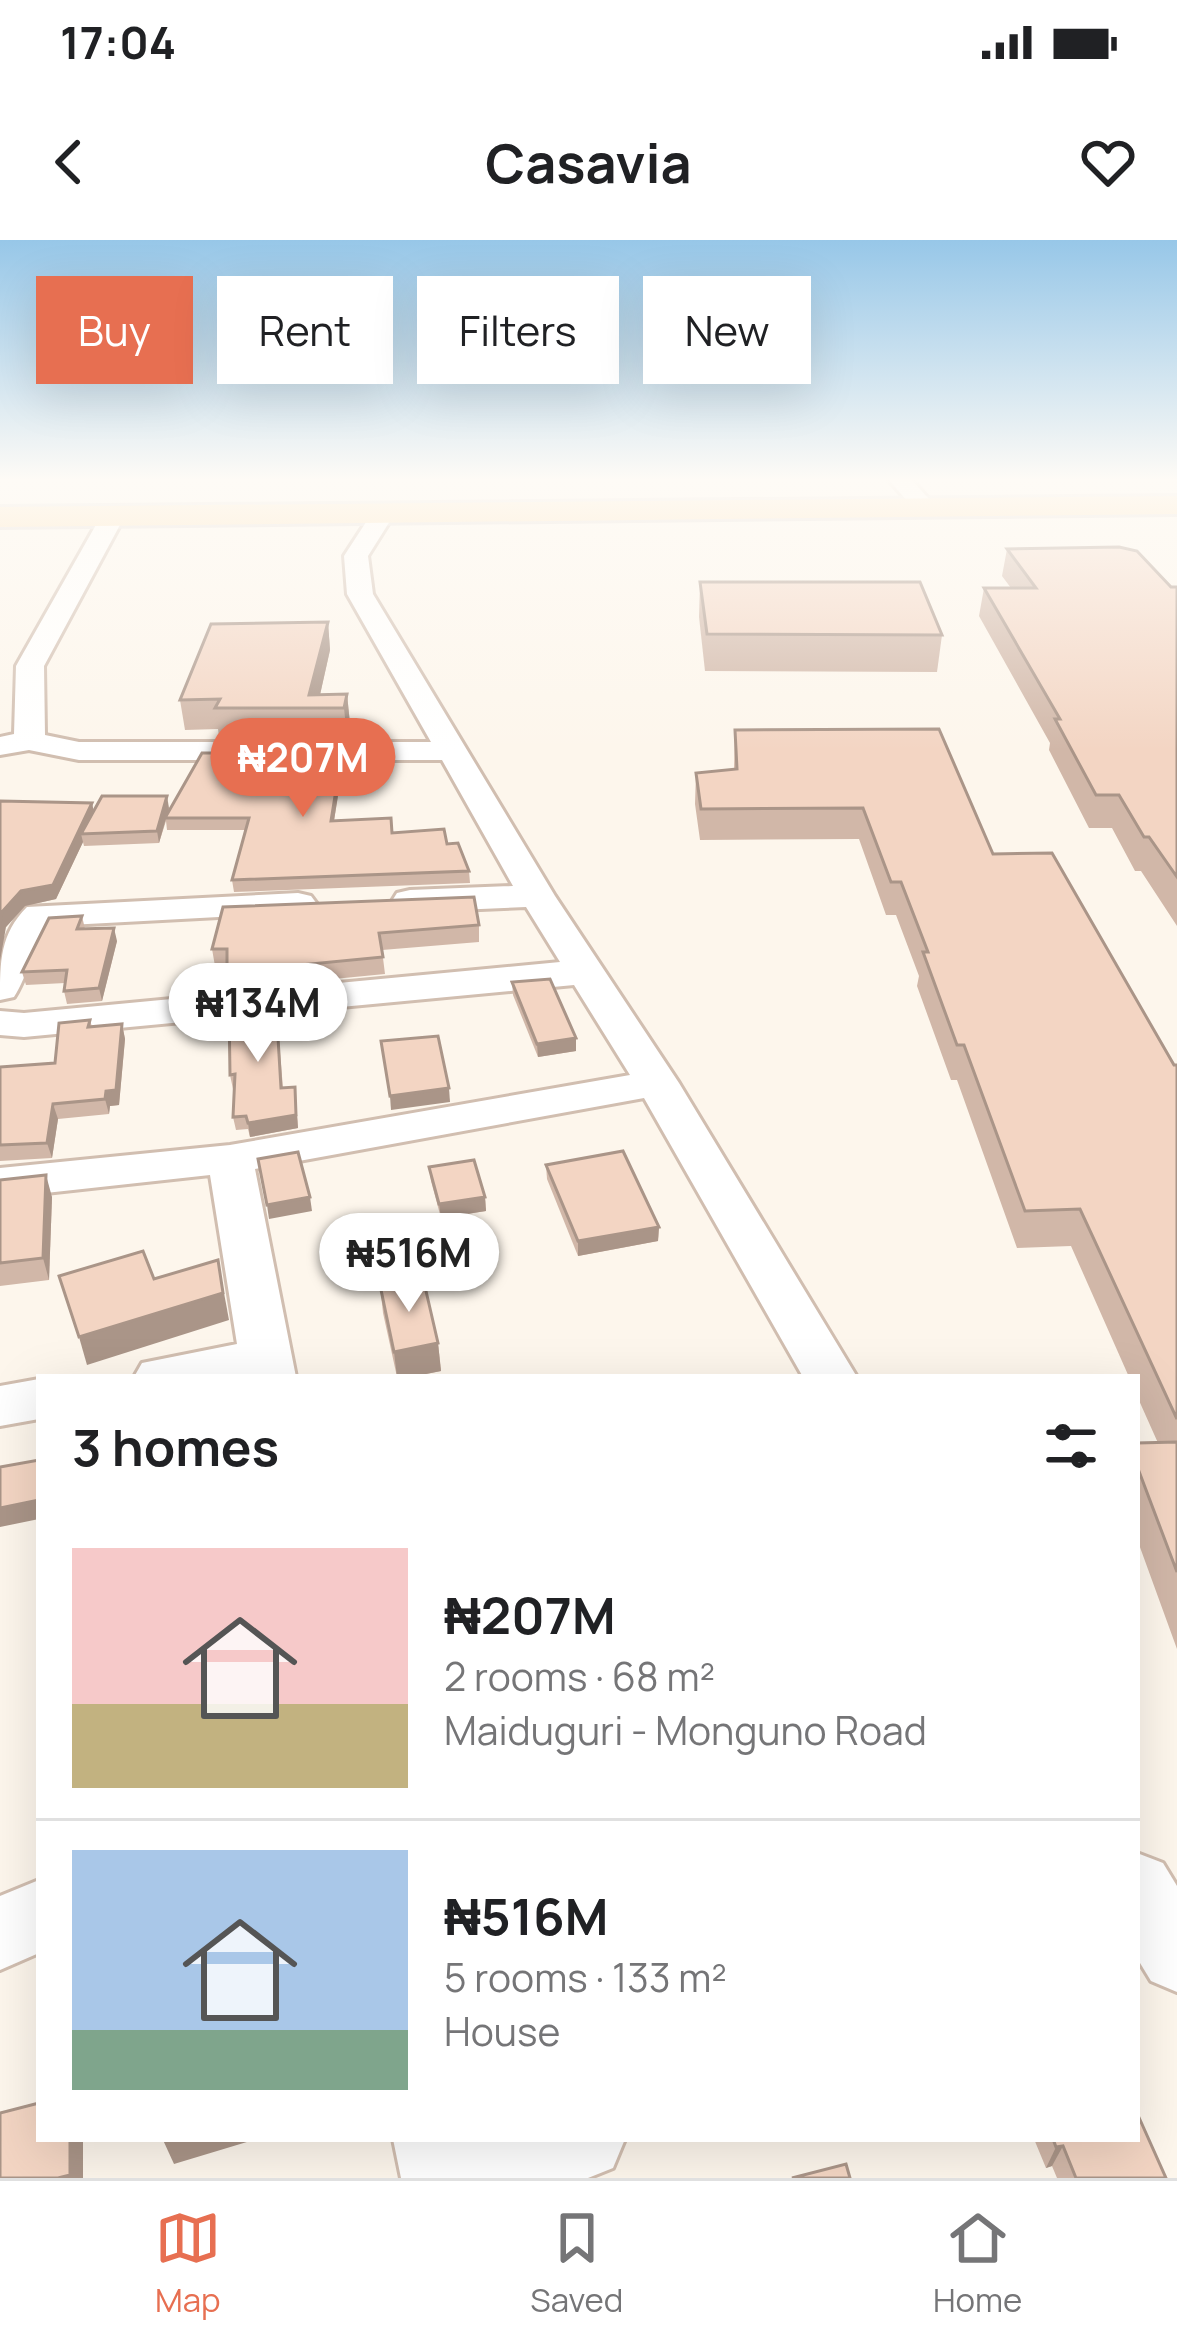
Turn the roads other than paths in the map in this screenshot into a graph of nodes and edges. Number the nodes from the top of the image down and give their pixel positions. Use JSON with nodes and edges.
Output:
{"nodes":[{"id":1,"x":80,"y":568,"type":"edge"},
{"id":2,"x":357,"y":568,"type":"edge"},
{"id":3,"x":15,"y":743,"type":"edge"},
{"id":4,"x":451,"y":751,"type":"junction"},
{"id":5,"x":537,"y":896,"type":"junction"},
{"id":6,"x":371,"y":902,"type":"edge"},
{"id":7,"x":323,"y":904,"type":"edge"},
{"id":8,"x":9,"y":943,"type":"edge"},
{"id":9,"x":583,"y":972,"type":"junction"},
{"id":10,"x":0,"y":988,"type":"edge"},
{"id":11,"x":0,"y":1022,"type":"edge"},
{"id":12,"x":657,"y":1083,"type":"junction"},
{"id":13,"x":230,"y":1159,"type":"junction"},
{"id":14,"x":0,"y":1183,"type":"edge"},
{"id":15,"x":267,"y":1368,"type":"edge"},
{"id":16,"x":196,"y":1374,"type":"edge"},
{"id":17,"x":828,"y":1374,"type":"edge"},
{"id":18,"x":36,"y":1400,"type":"edge"},
{"id":19,"x":0,"y":1406,"type":"edge"},
{"id":20,"x":36,"y":1917,"type":"edge"},
{"id":21,"x":0,"y":1934,"type":"edge"},
{"id":22,"x":435,"y":2142,"type":"edge"},
{"id":23,"x":576,"y":2142,"type":"edge"},
{"id":24,"x":442,"y":2178,"type":"edge"},
{"id":25,"x":477,"y":2178,"type":"edge"}],
"edges":[{"from":1,"to":3,"type":"street"},
{"from":2,"to":4,"type":"street"},
{"from":3,"to":4,"type":"street"},
{"from":4,"to":5,"type":"street"},
{"from":5,"to":6,"type":"street"},
{"from":5,"to":9,"type":"street"},
{"from":7,"to":8,"type":"street"},
{"from":8,"to":10,"type":"street"},
{"from":9,"to":11,"type":"street"},
{"from":9,"to":12,"type":"street"},
{"from":12,"to":13,"type":"street"},
{"from":12,"to":17,"type":"street"},
{"from":13,"to":14,"type":"street"},
{"from":13,"to":15,"type":"street"},
{"from":15,"to":16,"type":"street"},
{"from":18,"to":19,"type":"street"},
{"from":20,"to":21,"type":"street"},
{"from":22,"to":24,"type":"street"},
{"from":23,"to":25,"type":"street"}]}
